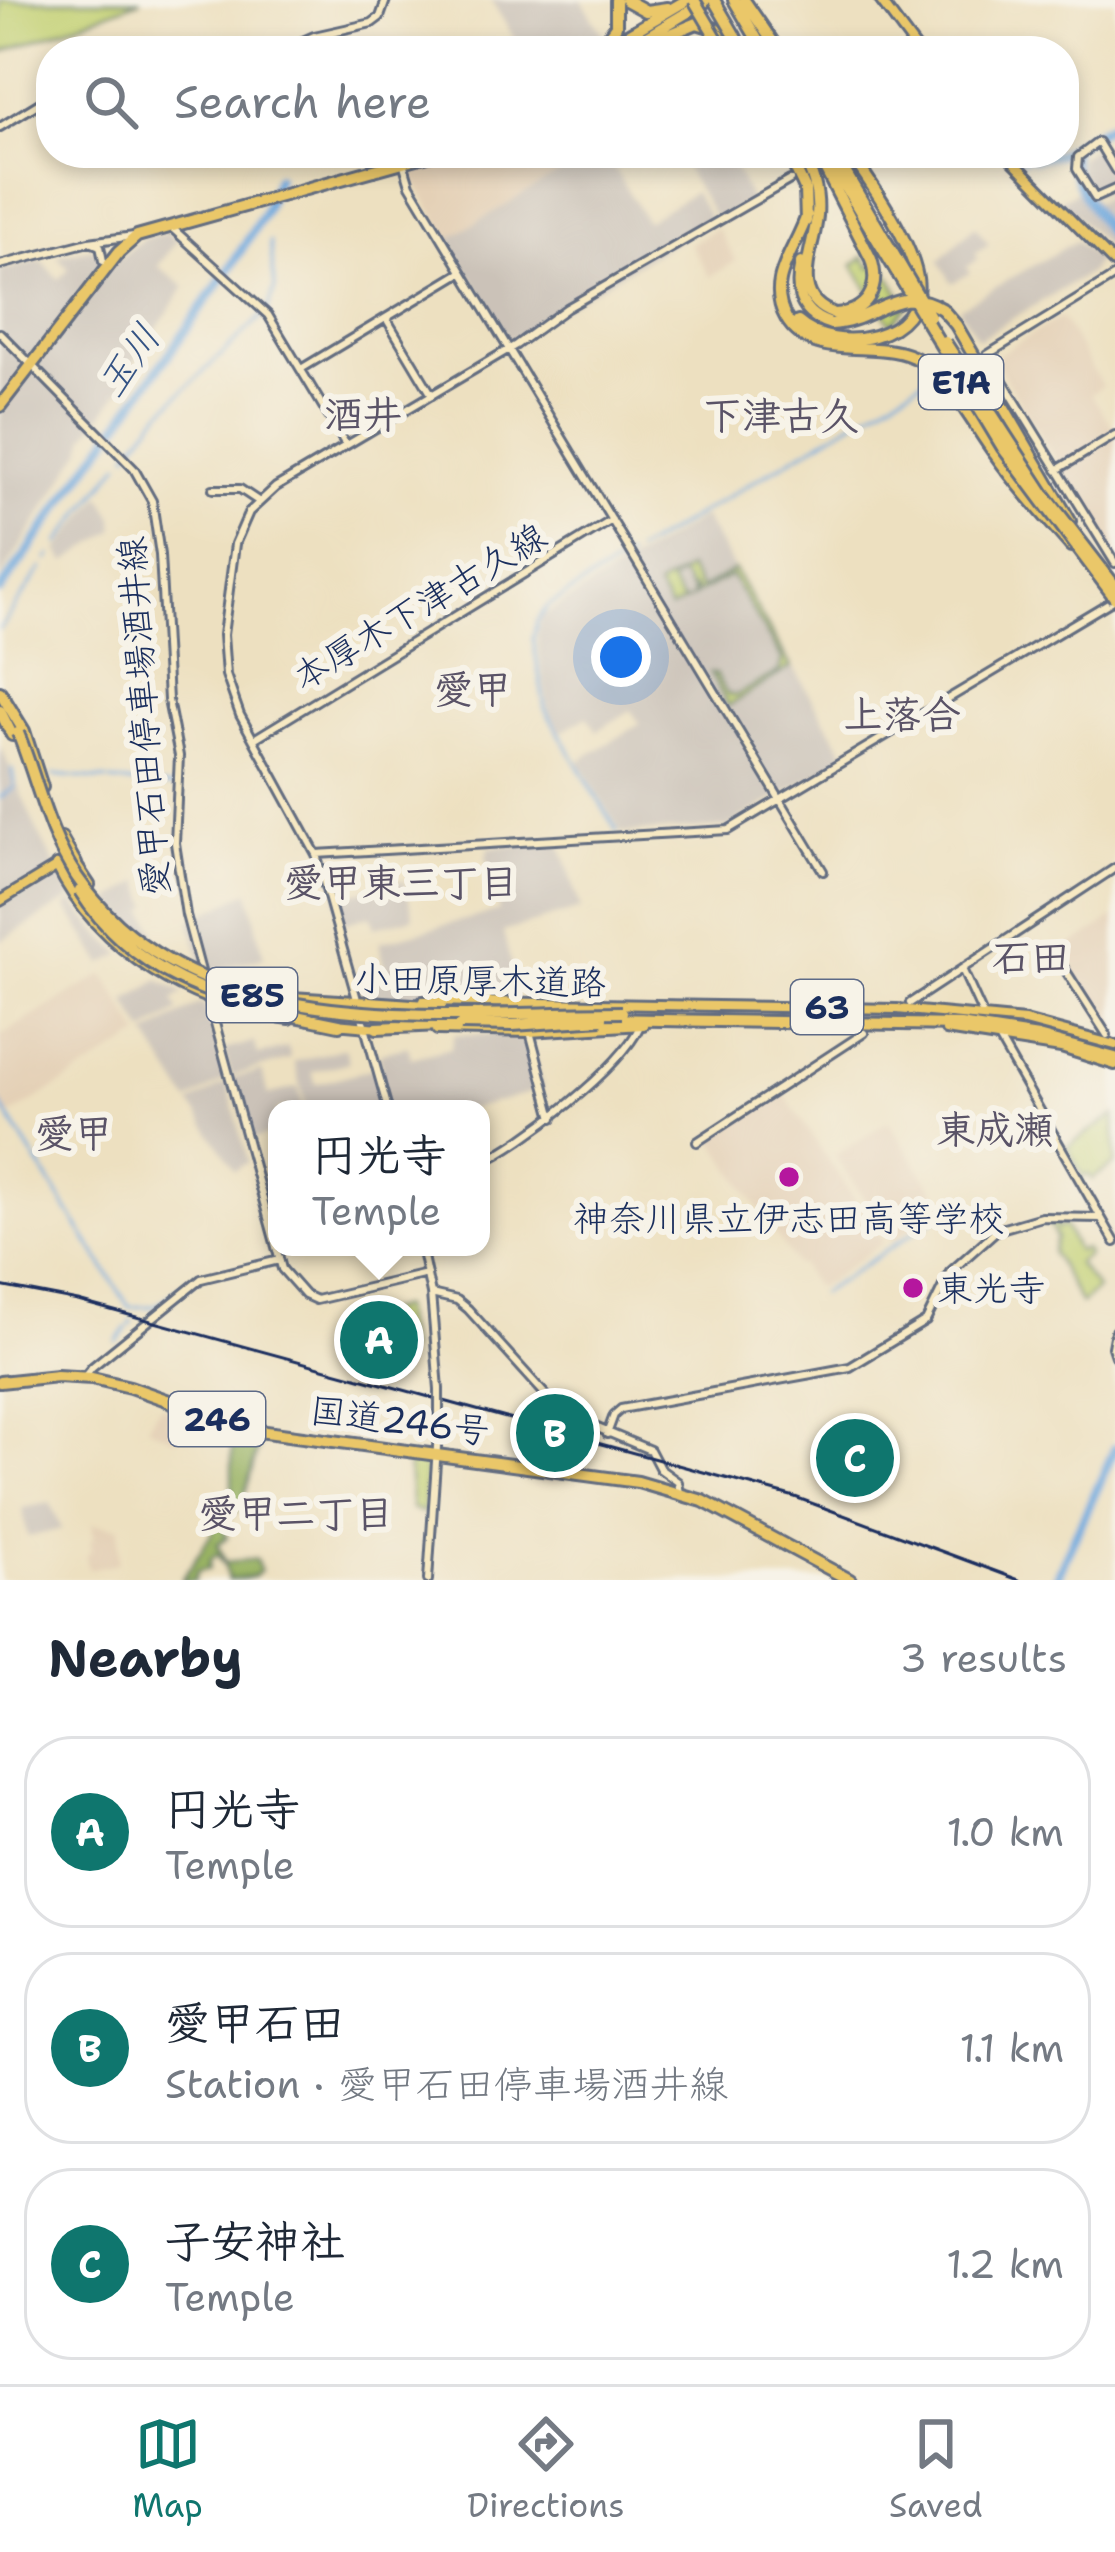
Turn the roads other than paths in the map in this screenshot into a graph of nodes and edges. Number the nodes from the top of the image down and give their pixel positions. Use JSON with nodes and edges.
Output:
{"nodes":[{"id":1,"x":386,"y":0,"type":"edge"},
{"id":2,"x":616,"y":0,"type":"edge"},
{"id":3,"x":626,"y":0,"type":"edge"},
{"id":4,"x":691,"y":0,"type":"edge"},
{"id":5,"x":714,"y":0,"type":"edge"},
{"id":6,"x":733,"y":0,"type":"edge"},
{"id":7,"x":744,"y":0,"type":"edge"},
{"id":8,"x":880,"y":0,"type":"edge"},
{"id":9,"x":318,"y":36,"type":"edge"},
{"id":10,"x":608,"y":36,"type":"edge"},
{"id":11,"x":625,"y":36,"type":"edge"},
{"id":12,"x":635,"y":36,"type":"edge"},
{"id":13,"x":650,"y":36,"type":"edge"},
{"id":14,"x":659,"y":36,"type":"edge"},
{"id":15,"x":666,"y":36,"type":"edge"},
{"id":16,"x":720,"y":36,"type":"edge"},
{"id":17,"x":721,"y":36,"type":"edge"},
{"id":18,"x":727,"y":36,"type":"edge"},
{"id":19,"x":735,"y":36,"type":"edge"},
{"id":20,"x":754,"y":36,"type":"edge"},
{"id":21,"x":767,"y":36,"type":"edge"},
{"id":22,"x":907,"y":36,"type":"edge"},
{"id":23,"x":36,"y":105,"type":"edge"},
{"id":24,"x":0,"y":127,"type":"edge"},
{"id":25,"x":1079,"y":156,"type":"edge"},
{"id":26,"x":372,"y":168,"type":"edge"},
{"id":27,"x":405,"y":168,"type":"edge"},
{"id":28,"x":795,"y":168,"type":"edge"},
{"id":29,"x":808,"y":168,"type":"edge"},
{"id":30,"x":831,"y":168,"type":"edge"},
{"id":31,"x":833,"y":168,"type":"edge"},
{"id":32,"x":833,"y":168,"type":"edge"},
{"id":33,"x":859,"y":168,"type":"edge"},
{"id":34,"x":1020,"y":168,"type":"edge"},
{"id":35,"x":1077,"y":168,"type":"edge"},
{"id":36,"x":1115,"y":170,"type":"edge"},
{"id":37,"x":790,"y":180,"type":"dead end"},
{"id":38,"x":1115,"y":189,"type":"edge"},
{"id":39,"x":257,"y":198,"type":"junction"},
{"id":40,"x":807,"y":215,"type":"junction"},
{"id":41,"x":171,"y":225,"type":"junction"},
{"id":42,"x":131,"y":236,"type":"junction"},
{"id":43,"x":89,"y":242,"type":"junction"},
{"id":44,"x":104,"y":261,"type":"junction"},
{"id":45,"x":1115,"y":264,"type":"edge"},
{"id":46,"x":0,"y":265,"type":"edge"},
{"id":47,"x":462,"y":272,"type":"junction"},
{"id":48,"x":1115,"y":276,"type":"edge"},
{"id":49,"x":386,"y":318,"type":"junction"},
{"id":50,"x":833,"y":319,"type":"junction"},
{"id":51,"x":0,"y":333,"type":"edge"},
{"id":52,"x":508,"y":350,"type":"junction"},
{"id":53,"x":29,"y":363,"type":"junction"},
{"id":54,"x":301,"y":369,"type":"junction"},
{"id":55,"x":432,"y":395,"type":"junction"},
{"id":56,"x":0,"y":396,"type":"edge"},
{"id":57,"x":0,"y":406,"type":"edge"},
{"id":58,"x":1115,"y":435,"type":"edge"},
{"id":59,"x":346,"y":446,"type":"junction"},
{"id":60,"x":1057,"y":470,"type":"junction"},
{"id":61,"x":213,"y":489,"type":"dead end"},
{"id":62,"x":258,"y":501,"type":"junction"},
{"id":63,"x":612,"y":520,"type":"junction"},
{"id":64,"x":1115,"y":563,"type":"edge"},
{"id":65,"x":1089,"y":567,"type":"junction"},
{"id":66,"x":1115,"y":584,"type":"edge"},
{"id":67,"x":1115,"y":599,"type":"edge"},
{"id":68,"x":0,"y":695,"type":"edge"},
{"id":69,"x":0,"y":710,"type":"edge"},
{"id":70,"x":18,"y":733,"type":"junction"},
{"id":71,"x":254,"y":739,"type":"junction"},
{"id":72,"x":780,"y":800,"type":"junction"},
{"id":73,"x":316,"y":854,"type":"junction"},
{"id":74,"x":76,"y":864,"type":"junction"},
{"id":75,"x":56,"y":866,"type":"junction"},
{"id":76,"x":1115,"y":868,"type":"edge"},
{"id":77,"x":823,"y":871,"type":"dead end"},
{"id":78,"x":80,"y":892,"type":"junction"},
{"id":79,"x":0,"y":901,"type":"edge"},
{"id":80,"x":1057,"y":957,"type":"dead end"},
{"id":81,"x":962,"y":968,"type":"junction"},
{"id":82,"x":201,"y":972,"type":"junction"},
{"id":83,"x":208,"y":1000,"type":"junction"},
{"id":84,"x":523,"y":1001,"type":"junction"},
{"id":85,"x":364,"y":1002,"type":"junction"},
{"id":86,"x":910,"y":1003,"type":"tunnel mouth"},
{"id":87,"x":567,"y":1012,"type":"junction"},
{"id":88,"x":622,"y":1015,"type":"junction"},
{"id":89,"x":983,"y":1015,"type":"junction"},
{"id":90,"x":602,"y":1019,"type":"junction"},
{"id":91,"x":339,"y":1025,"type":"junction"},
{"id":92,"x":640,"y":1025,"type":"junction"},
{"id":93,"x":371,"y":1028,"type":"junction"},
{"id":94,"x":530,"y":1032,"type":"junction"},
{"id":95,"x":864,"y":1033,"type":"tunnel mouth"},
{"id":96,"x":1107,"y":1035,"type":"dead end"},
{"id":97,"x":1008,"y":1043,"type":"junction"},
{"id":98,"x":1115,"y":1055,"type":"edge"},
{"id":99,"x":386,"y":1100,"type":"edge"},
{"id":100,"x":553,"y":1118,"type":"junction"},
{"id":101,"x":697,"y":1142,"type":"dead end"},
{"id":102,"x":490,"y":1157,"type":"edge"},
{"id":103,"x":1101,"y":1218,"type":"junction"},
{"id":104,"x":268,"y":1223,"type":"edge"},
{"id":105,"x":1115,"y":1242,"type":"edge"},
{"id":106,"x":277,"y":1256,"type":"edge"},
{"id":107,"x":423,"y":1256,"type":"edge"},
{"id":108,"x":278,"y":1260,"type":"junction"},
{"id":109,"x":427,"y":1274,"type":"junction"},
{"id":110,"x":431,"y":1294,"type":"junction"},
{"id":111,"x":1115,"y":1331,"type":"edge"},
{"id":112,"x":1115,"y":1357,"type":"edge"},
{"id":113,"x":85,"y":1377,"type":"junction"},
{"id":114,"x":0,"y":1382,"type":"edge"},
{"id":115,"x":607,"y":1434,"type":"junction"},
{"id":116,"x":439,"y":1455,"type":"junction"},
{"id":117,"x":680,"y":1493,"type":"junction"},
{"id":118,"x":428,"y":1580,"type":"edge"},
{"id":119,"x":850,"y":1580,"type":"edge"}],
"edges":[{"from":1,"to":9,"type":"street"},
{"from":2,"to":10,"type":"highway"},
{"from":3,"to":4,"type":"highway"},
{"from":4,"to":11,"type":"highway"},
{"from":4,"to":12,"type":"highway"},
{"from":4,"to":16,"type":"highway","bridge":true},
{"from":5,"to":13,"type":"highway"},
{"from":5,"to":14,"type":"highway"},
{"from":5,"to":19,"type":"highway","bridge":true},
{"from":6,"to":18,"type":"highway"},
{"from":6,"to":20,"type":"highway"},
{"from":7,"to":21,"type":"highway"},
{"from":8,"to":22,"type":"main road"},
{"from":15,"to":17,"type":"highway"},
{"from":23,"to":24,"type":"street"},
{"from":25,"to":36,"type":"street"},
{"from":26,"to":39,"type":"highway"},
{"from":27,"to":47,"type":"street"},
{"from":28,"to":40,"type":"highway"},
{"from":29,"to":50,"type":"highway"},
{"from":30,"to":50,"type":"highway","bridge":true},
{"from":31,"to":65,"type":"highway","number":"E1A","bridge":true},
{"from":32,"to":66,"type":"highway","number":"E1A","bridge":true},
{"from":33,"to":40,"type":"highway"},
{"from":34,"to":45,"type":"main road"},
{"from":35,"to":38,"type":"street"},
{"from":37,"to":52,"type":"street"},
{"from":39,"to":41,"type":"highway"},
{"from":39,"to":42,"type":"highway"},
{"from":40,"to":65,"type":"highway","bridge":true},
{"from":41,"to":42,"type":"highway"},
{"from":41,"to":54,"type":"street"},
{"from":42,"to":43,"type":"street"},
{"from":42,"to":44,"type":"highway"},
{"from":42,"to":53,"type":"highway"},
{"from":43,"to":44,"type":"street"},
{"from":43,"to":46,"type":"street"},
{"from":44,"to":53,"type":"highway"},
{"from":47,"to":49,"type":"street"},
{"from":47,"to":52,"type":"street"},
{"from":48,"to":60,"type":"street"},
{"from":49,"to":54,"type":"street"},
{"from":49,"to":55,"type":"street"},
{"from":50,"to":66,"type":"highway","bridge":true},
{"from":51,"to":53,"type":"street","name":"愛甲石田停車場酒井線"},
{"from":52,"to":55,"type":"street"},
{"from":52,"to":63,"type":"street"},
{"from":53,"to":56,"type":"highway"},
{"from":53,"to":57,"type":"highway"},
{"from":53,"to":82,"type":"street","name":"愛甲石田停車場酒井線"},
{"from":54,"to":59,"type":"street"},
{"from":55,"to":59,"type":"street"},
{"from":58,"to":60,"type":"street"},
{"from":59,"to":62,"type":"street"},
{"from":60,"to":64,"type":"street"},
{"from":61,"to":62,"type":"street"},
{"from":62,"to":71,"type":"street"},
{"from":63,"to":71,"type":"street","name":"本厚木下津古久線"},
{"from":63,"to":72,"type":"street"},
{"from":65,"to":67,"type":"highway","number":"E1A","bridge":true},
{"from":67,"to":72,"type":"street"},
{"from":68,"to":70,"type":"highway","name":"小田原厚木道路","number":"E85"},
{"from":69,"to":70,"type":"highway","name":"小田原厚木道路","number":"E85"},
{"from":70,"to":74,"type":"highway","bridge":true},
{"from":70,"to":78,"type":"highway","name":"小田原厚木道路","number":"E85","bridge":true},
{"from":70,"to":87,"type":"highway","name":"小田原厚木道路","number":"E85","bridge":true},
{"from":71,"to":73,"type":"street"},
{"from":72,"to":73,"type":"street"},
{"from":72,"to":77,"type":"street"},
{"from":73,"to":85,"type":"street"},
{"from":74,"to":75,"type":"main road"},
{"from":74,"to":82,"type":"main road","number":"63"},
{"from":75,"to":79,"type":"main road"},
{"from":75,"to":83,"type":"main road","number":"63"},
{"from":76,"to":81,"type":"street"},
{"from":78,"to":90,"type":"highway","name":"小田原厚木道路","number":"E85","bridge":true},
{"from":78,"to":91,"type":"highway","bridge":true},
{"from":80,"to":96,"type":"street"},
{"from":81,"to":86,"type":"street"},
{"from":81,"to":89,"type":"street"},
{"from":82,"to":83,"type":"street","name":"愛甲石田停車場酒井線"},
{"from":82,"to":85,"type":"main road","number":"63"},
{"from":83,"to":91,"type":"main road","number":"63"},
{"from":83,"to":104,"type":"street","name":"愛甲石田停車場酒井線"},
{"from":84,"to":85,"type":"main road","number":"63"},
{"from":84,"to":89,"type":"main road","number":"63"},
{"from":84,"to":94,"type":"street"},
{"from":85,"to":87,"type":"highway","bridge":true},
{"from":85,"to":93,"type":"street"},
{"from":87,"to":88,"type":"highway","name":"小田原厚木道路","number":"E85","bridge":true},
{"from":88,"to":90,"type":"highway","name":"小田原厚木道路","number":"E85","bridge":true},
{"from":88,"to":98,"type":"highway","name":"小田原厚木道路","number":"E85"},
{"from":89,"to":98,"type":"main road","number":"63"},
{"from":90,"to":93,"type":"highway","bridge":true},
{"from":91,"to":93,"type":"main road","number":"63"},
{"from":92,"to":94,"type":"main road","number":"63"},
{"from":92,"to":97,"type":"main road","number":"63"},
{"from":92,"to":100,"type":"street"},
{"from":93,"to":94,"type":"main road","number":"63"},
{"from":93,"to":99,"type":"street"},
{"from":94,"to":100,"type":"street"},
{"from":95,"to":101,"type":"street"},
{"from":97,"to":98,"type":"main road","number":"63"},
{"from":97,"to":103,"type":"street"},
{"from":100,"to":102,"type":"street"},
{"from":103,"to":105,"type":"street"},
{"from":103,"to":115,"type":"street"},
{"from":106,"to":108,"type":"street","name":"愛甲石田停車場酒井線"},
{"from":107,"to":109,"type":"street"},
{"from":108,"to":109,"type":"street"},
{"from":108,"to":113,"type":"street"},
{"from":109,"to":110,"type":"street"},
{"from":110,"to":115,"type":"street"},
{"from":110,"to":116,"type":"street","bridge":true},
{"from":111,"to":112,"type":"street"},
{"from":113,"to":114,"type":"highway","name":"国道246号","number":"246"},
{"from":113,"to":116,"type":"highway","name":"国道246号","number":"246"},
{"from":115,"to":117,"type":"street"},
{"from":116,"to":117,"type":"highway","name":"国道246号","number":"246"},
{"from":116,"to":118,"type":"street"},
{"from":117,"to":119,"type":"highway","name":"国道246号","number":"246"}]}
